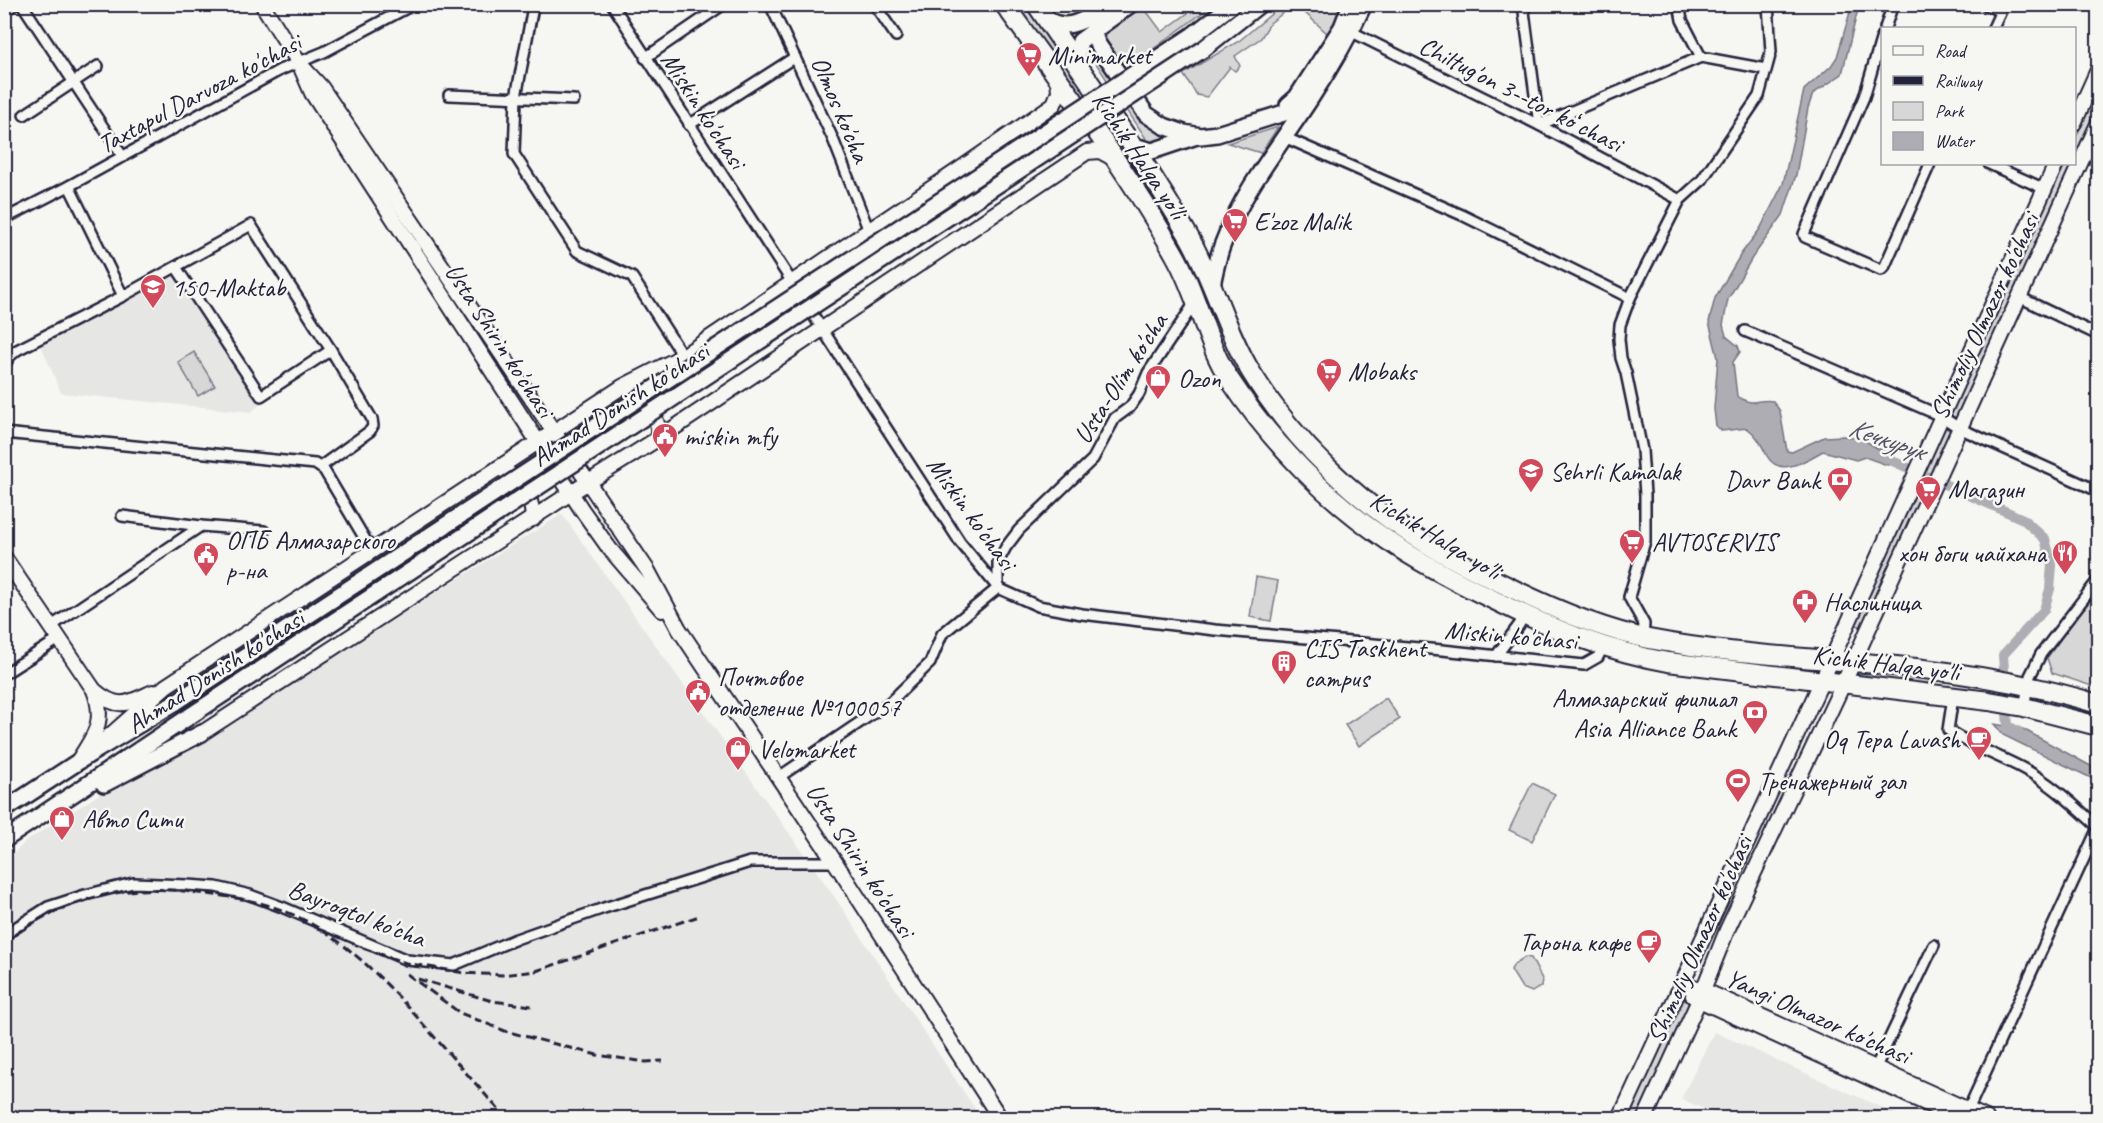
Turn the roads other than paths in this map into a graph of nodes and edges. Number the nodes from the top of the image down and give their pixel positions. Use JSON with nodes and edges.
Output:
{"nodes":[{"id":1,"x":11,"y":4,"type":"edge"},
{"id":2,"x":22,"y":4,"type":"edge"},
{"id":3,"x":262,"y":4,"type":"edge"},
{"id":4,"x":414,"y":4,"type":"edge"},
{"id":5,"x":529,"y":4,"type":"edge"},
{"id":6,"x":612,"y":4,"type":"edge"},
{"id":7,"x":724,"y":4,"type":"edge"},
{"id":8,"x":770,"y":4,"type":"edge"},
{"id":9,"x":874,"y":4,"type":"edge"},
{"id":10,"x":1004,"y":4,"type":"edge"},
{"id":11,"x":1131,"y":4,"type":"edge"},
{"id":12,"x":1233,"y":4,"type":"edge"},
{"id":13,"x":1260,"y":4,"type":"edge"},
{"id":14,"x":1351,"y":4,"type":"edge"},
{"id":15,"x":1364,"y":4,"type":"edge"},
{"id":16,"x":1523,"y":4,"type":"edge"},
{"id":17,"x":1679,"y":4,"type":"edge"},
{"id":18,"x":1768,"y":4,"type":"edge"},
{"id":19,"x":1893,"y":4,"type":"edge"},
{"id":20,"x":1984,"y":4,"type":"edge"},
{"id":21,"x":1108,"y":7,"type":"edge"},
{"id":22,"x":4,"y":9,"type":"edge"},
{"id":23,"x":1041,"y":11,"type":"edge"},
{"id":24,"x":1885,"y":27,"type":"edge"},
{"id":25,"x":1993,"y":27,"type":"edge"},
{"id":26,"x":1347,"y":29,"type":"junction"},
{"id":27,"x":1094,"y":30,"type":"junction"},
{"id":28,"x":896,"y":36,"type":"dead end"},
{"id":29,"x":1881,"y":39,"type":"edge"},
{"id":30,"x":795,"y":57,"type":"junction"},
{"id":31,"x":1701,"y":57,"type":"junction"},
{"id":32,"x":645,"y":58,"type":"junction"},
{"id":33,"x":299,"y":63,"type":"junction"},
{"id":34,"x":98,"y":66,"type":"dead end"},
{"id":35,"x":1079,"y":66,"type":"junction"},
{"id":36,"x":1766,"y":69,"type":"junction"},
{"id":37,"x":2098,"y":70,"type":"edge"},
{"id":38,"x":1058,"y":79,"type":"junction"},
{"id":39,"x":74,"y":82,"type":"junction"},
{"id":40,"x":449,"y":95,"type":"dead end"},
{"id":41,"x":1313,"y":95,"type":"junction"},
{"id":42,"x":516,"y":97,"type":"junction"},
{"id":43,"x":574,"y":100,"type":"dead end"},
{"id":44,"x":24,"y":114,"type":"dead end"},
{"id":45,"x":2076,"y":119,"type":"edge"},
{"id":46,"x":2098,"y":124,"type":"edge"},
{"id":47,"x":689,"y":125,"type":"junction"},
{"id":48,"x":1539,"y":125,"type":"junction"},
{"id":49,"x":1198,"y":136,"type":"junction"},
{"id":50,"x":1284,"y":137,"type":"junction"},
{"id":51,"x":1134,"y":146,"type":"junction"},
{"id":52,"x":123,"y":157,"type":"junction"},
{"id":53,"x":1113,"y":158,"type":"junction"},
{"id":54,"x":1930,"y":165,"type":"edge"},
{"id":55,"x":1991,"y":165,"type":"edge"},
{"id":56,"x":2056,"y":165,"type":"edge"},
{"id":57,"x":69,"y":186,"type":"junction"},
{"id":58,"x":2044,"y":189,"type":"junction"},
{"id":59,"x":1680,"y":200,"type":"junction"},
{"id":60,"x":4,"y":219,"type":"edge"},
{"id":61,"x":869,"y":231,"type":"junction"},
{"id":62,"x":176,"y":267,"type":"junction"},
{"id":63,"x":792,"y":283,"type":"junction"},
{"id":64,"x":1212,"y":285,"type":"junction"},
{"id":65,"x":123,"y":296,"type":"junction"},
{"id":66,"x":2019,"y":297,"type":"junction"},
{"id":67,"x":1194,"y":298,"type":"junction"},
{"id":68,"x":1630,"y":298,"type":"junction"},
{"id":69,"x":822,"y":329,"type":"junction"},
{"id":70,"x":1746,"y":331,"type":"dead end"},
{"id":71,"x":2098,"y":335,"type":"edge"},
{"id":72,"x":331,"y":350,"type":"junction"},
{"id":73,"x":683,"y":356,"type":"junction"},
{"id":74,"x":4,"y":366,"type":"edge"},
{"id":75,"x":622,"y":387,"type":"junction"},
{"id":76,"x":1941,"y":416,"type":"junction"},
{"id":77,"x":1959,"y":428,"type":"junction"},
{"id":78,"x":554,"y":431,"type":"junction"},
{"id":79,"x":4,"y":433,"type":"edge"},
{"id":80,"x":659,"y":438,"type":"junction"},
{"id":81,"x":537,"y":442,"type":"junction"},
{"id":82,"x":320,"y":467,"type":"junction"},
{"id":83,"x":498,"y":468,"type":"junction"},
{"id":84,"x":588,"y":483,"type":"junction"},
{"id":85,"x":2098,"y":491,"type":"edge"},
{"id":86,"x":571,"y":493,"type":"junction"},
{"id":87,"x":122,"y":516,"type":"dead end"},
{"id":88,"x":533,"y":519,"type":"junction"},
{"id":89,"x":201,"y":526,"type":"junction"},
{"id":90,"x":264,"y":531,"type":"dead end"},
{"id":91,"x":372,"y":551,"type":"junction"},
{"id":92,"x":4,"y":557,"type":"edge"},
{"id":93,"x":2098,"y":580,"type":"edge"},
{"id":94,"x":998,"y":588,"type":"junction"},
{"id":95,"x":1524,"y":615,"type":"junction"},
{"id":96,"x":51,"y":627,"type":"junction"},
{"id":97,"x":679,"y":629,"type":"junction"},
{"id":98,"x":1643,"y":638,"type":"junction"},
{"id":99,"x":58,"y":639,"type":"junction"},
{"id":100,"x":1603,"y":647,"type":"junction"},
{"id":101,"x":1496,"y":656,"type":"junction"},
{"id":102,"x":1831,"y":661,"type":"junction"},
{"id":103,"x":1853,"y":663,"type":"junction"},
{"id":104,"x":4,"y":674,"type":"edge"},
{"id":105,"x":1821,"y":681,"type":"junction"},
{"id":106,"x":1843,"y":683,"type":"junction"},
{"id":107,"x":2026,"y":685,"type":"junction"},
{"id":108,"x":166,"y":686,"type":"junction"},
{"id":109,"x":94,"y":690,"type":"junction"},
{"id":110,"x":1953,"y":697,"type":"junction"},
{"id":111,"x":2098,"y":704,"type":"edge"},
{"id":112,"x":2023,"y":707,"type":"junction"},
{"id":113,"x":2098,"y":726,"type":"edge"},
{"id":114,"x":202,"y":733,"type":"joint"},
{"id":115,"x":84,"y":758,"type":"junction"},
{"id":116,"x":778,"y":777,"type":"junction"},
{"id":117,"x":4,"y":810,"type":"edge"},
{"id":118,"x":25,"y":826,"type":"junction"},
{"id":119,"x":2098,"y":827,"type":"edge"},
{"id":120,"x":4,"y":840,"type":"edge"},
{"id":121,"x":835,"y":862,"type":"junction"},
{"id":122,"x":4,"y":935,"type":"edge"},
{"id":123,"x":1934,"y":945,"type":"dead end"},
{"id":124,"x":1680,"y":986,"type":"junction"},
{"id":125,"x":1701,"y":995,"type":"junction"},
{"id":126,"x":1873,"y":1073,"type":"junction"},
{"id":127,"x":1963,"y":1114,"type":"edge"},
{"id":128,"x":1000,"y":1119,"type":"edge"},
{"id":129,"x":1620,"y":1119,"type":"edge"},
{"id":130,"x":1645,"y":1119,"type":"edge"},
{"id":131,"x":1986,"y":1119,"type":"edge"}],
"edges":[{"from":1,"to":22,"type":"main road"},
{"from":2,"to":39,"type":"street"},
{"from":3,"to":33,"type":"main road","name":"Usta Shirin ko'chasi"},
{"from":4,"to":33,"type":"street","name":"Taxtapul Darvoza ko'chasi"},
{"from":5,"to":42,"type":"street"},
{"from":6,"to":32,"type":"street","name":"Miskin ko'chasi"},
{"from":7,"to":32,"type":"street"},
{"from":8,"to":30,"type":"street","name":"Olmos ko'cha"},
{"from":9,"to":28,"type":"street"},
{"from":10,"to":38,"type":"highway","name":"Kichik Halqa yo'li"},
{"from":11,"to":27,"type":"main road"},
{"from":12,"to":115,"type":"main road","name":"Ahmad Donish ko'chasi","bridge":true},
{"from":13,"to":118,"type":"main road","name":"Ahmad Donish ko'chasi","bridge":true},
{"from":14,"to":26,"type":"main road"},
{"from":15,"to":26,"type":"main road"},
{"from":16,"to":48,"type":"street"},
{"from":17,"to":31,"type":"street"},
{"from":18,"to":36,"type":"street"},
{"from":19,"to":24,"type":"street"},
{"from":20,"to":25,"type":"street"},
{"from":21,"to":23,"type":"main road"},
{"from":21,"to":27,"type":"main road"},
{"from":23,"to":35,"type":"highway","name":"Kichik Halqa yo'li"},
{"from":26,"to":41,"type":"main road"},
{"from":26,"to":48,"type":"street","name":"Chiltug'on 3--tor koʻchasi"},
{"from":26,"to":49,"type":"main road"},
{"from":27,"to":35,"type":"main road"},
{"from":27,"to":49,"type":"main road"},
{"from":29,"to":54,"type":"street"},
{"from":30,"to":47,"type":"street"},
{"from":30,"to":61,"type":"street","name":"Olmos ko'cha"},
{"from":31,"to":36,"type":"street"},
{"from":31,"to":48,"type":"street"},
{"from":32,"to":47,"type":"street","name":"Miskin ko'chasi"},
{"from":33,"to":52,"type":"street","name":"Taxtapul Darvoza ko'chasi"},
{"from":33,"to":78,"type":"main road","name":"Usta Shirin ko'chasi"},
{"from":33,"to":81,"type":"main road","name":"Usta Shirin ko'chasi"},
{"from":34,"to":39,"type":"street"},
{"from":35,"to":51,"type":"highway","name":"Kichik Halqa yo'li"},
{"from":36,"to":59,"type":"street"},
{"from":37,"to":45,"type":"main road"},
{"from":38,"to":53,"type":"highway","name":"Kichik Halqa yo'li"},
{"from":38,"to":61,"type":"main road","name":"Ahmad Donish ko'chasi"},
{"from":39,"to":44,"type":"street"},
{"from":39,"to":52,"type":"street"},
{"from":40,"to":42,"type":"street"},
{"from":41,"to":49,"type":"main road"},
{"from":41,"to":50,"type":"main road"},
{"from":42,"to":43,"type":"street"},
{"from":42,"to":73,"type":"street"},
{"from":46,"to":66,"type":"main road","name":"Shimoliy Olmazor ko'chasi"},
{"from":47,"to":63,"type":"street","name":"Miskin ko'chasi"},
{"from":48,"to":59,"type":"street","name":"Chiltug'on 3--tor koʻchasi"},
{"from":49,"to":51,"type":"main road"},
{"from":50,"to":64,"type":"main road"},
{"from":50,"to":68,"type":"street"},
{"from":51,"to":64,"type":"highway","name":"Kichik Halqa yo'li"},
{"from":52,"to":57,"type":"street","name":"Taxtapul Darvoza ko'chasi"},
{"from":53,"to":67,"type":"highway","name":"Kichik Halqa yo'li"},
{"from":53,"to":69,"type":"main road","name":"Ahmad Donish ko'chasi"},
{"from":55,"to":58,"type":"street"},
{"from":56,"to":58,"type":"main road","name":"Shimoliy Olmazor ko'chasi"},
{"from":57,"to":60,"type":"street","name":"Taxtapul Darvoza ko'chasi"},
{"from":57,"to":65,"type":"street"},
{"from":58,"to":76,"type":"main road","name":"Shimoliy Olmazor ko'chasi"},
{"from":59,"to":68,"type":"street"},
{"from":61,"to":63,"type":"main road","name":"Ahmad Donish ko'chasi"},
{"from":62,"to":65,"type":"street"},
{"from":62,"to":72,"type":"street"},
{"from":62,"to":72,"type":"street"},
{"from":63,"to":69,"type":"street","name":"Miskin ko'chasi"},
{"from":63,"to":73,"type":"main road","name":"Ahmad Donish ko'chasi"},
{"from":64,"to":67,"type":"highway"},
{"from":64,"to":98,"type":"highway","name":"Kichik Halqa yo'li"},
{"from":65,"to":74,"type":"street"},
{"from":66,"to":71,"type":"street"},
{"from":66,"to":77,"type":"main road","name":"Shimoliy Olmazor ko'chasi"},
{"from":67,"to":94,"type":"street","name":"Usta-Olim ko'cha"},
{"from":67,"to":95,"type":"highway","name":"Kichik Halqa yo'li"},
{"from":68,"to":98,"type":"street"},
{"from":69,"to":80,"type":"main road","name":"Ahmad Donish ko'chasi"},
{"from":69,"to":94,"type":"street","name":"Miskin ko'chasi"},
{"from":70,"to":76,"type":"street"},
{"from":72,"to":82,"type":"street"},
{"from":73,"to":75,"type":"main road","name":"Ahmad Donish ko'chasi"},
{"from":75,"to":78,"type":"main road","name":"Ahmad Donish ko'chasi"},
{"from":75,"to":80,"type":"main road"},
{"from":76,"to":77,"type":"street"},
{"from":76,"to":102,"type":"main road","name":"Shimoliy Olmazor ko'chasi"},
{"from":77,"to":85,"type":"street"},
{"from":77,"to":103,"type":"main road","name":"Shimoliy Olmazor ko'chasi"},
{"from":78,"to":81,"type":"main road","name":"Ahmad Donish ko'chasi"},
{"from":78,"to":84,"type":"main road","name":"Usta Shirin ko'chasi"},
{"from":79,"to":82,"type":"street"},
{"from":80,"to":84,"type":"main road","name":"Ahmad Donish ko'chasi"},
{"from":81,"to":83,"type":"main road","name":"Ahmad Donish ko'chasi"},
{"from":81,"to":86,"type":"main road","name":"Usta Shirin ko'chasi"},
{"from":82,"to":91,"type":"street"},
{"from":83,"to":88,"type":"main road"},
{"from":83,"to":91,"type":"main road","name":"Ahmad Donish ko'chasi"},
{"from":84,"to":86,"type":"main road","name":"Ahmad Donish ko'chasi"},
{"from":84,"to":97,"type":"main road","name":"Usta Shirin ko'chasi"},
{"from":86,"to":88,"type":"main road","name":"Ahmad Donish ko'chasi"},
{"from":86,"to":97,"type":"main road","name":"Usta Shirin ko'chasi"},
{"from":87,"to":89,"type":"street"},
{"from":88,"to":114,"type":"main road","name":"Ahmad Donish ko'chasi"},
{"from":89,"to":90,"type":"street"},
{"from":89,"to":96,"type":"street"},
{"from":91,"to":108,"type":"main road","name":"Ahmad Donish ko'chasi"},
{"from":92,"to":96,"type":"main road"},
{"from":93,"to":107,"type":"street"},
{"from":94,"to":101,"type":"street","name":"Miskin ko'chasi"},
{"from":94,"to":116,"type":"street"},
{"from":95,"to":100,"type":"highway","name":"Kichik Halqa yo'li"},
{"from":95,"to":101,"type":"street"},
{"from":96,"to":99,"type":"main road"},
{"from":97,"to":116,"type":"main road","name":"Usta Shirin ko'chasi"},
{"from":98,"to":102,"type":"highway","name":"Kichik Halqa yo'li"},
{"from":99,"to":104,"type":"street"},
{"from":99,"to":109,"type":"main road"},
{"from":100,"to":101,"type":"street","name":"Miskin ko'chasi"},
{"from":100,"to":105,"type":"highway","name":"Kichik Halqa yo'li"},
{"from":102,"to":103,"type":"highway","name":"Kichik Halqa yo'li"},
{"from":102,"to":105,"type":"main road","name":"Shimoliy Olmazor ko'chasi"},
{"from":103,"to":106,"type":"main road","name":"Shimoliy Olmazor ko'chasi"},
{"from":103,"to":107,"type":"highway","name":"Kichik Halqa yo'li"},
{"from":105,"to":106,"type":"highway","name":"Kichik Halqa yo'li"},
{"from":105,"to":124,"type":"main road","name":"Shimoliy Olmazor ko'chasi"},
{"from":106,"to":110,"type":"highway","name":"Kichik Halqa yo'li"},
{"from":106,"to":125,"type":"main road","name":"Shimoliy Olmazor ko'chasi"},
{"from":107,"to":111,"type":"highway","name":"Kichik Halqa yo'li"},
{"from":107,"to":112,"type":"street"},
{"from":108,"to":109,"type":"main road"},
{"from":108,"to":115,"type":"main road","name":"Ahmad Donish ko'chasi"},
{"from":109,"to":115,"type":"main road"},
{"from":110,"to":112,"type":"highway","name":"Kichik Halqa yo'li"},
{"from":110,"to":119,"type":"street"},
{"from":112,"to":113,"type":"highway","name":"Kichik Halqa yo'li"},
{"from":114,"to":118,"type":"main road"},
{"from":115,"to":117,"type":"main road","name":"Ahmad Donish ko'chasi"},
{"from":116,"to":121,"type":"main road","name":"Usta Shirin ko'chasi"},
{"from":118,"to":120,"type":"main road","name":"Ahmad Donish ko'chasi"},
{"from":119,"to":127,"type":"street"},
{"from":121,"to":122,"type":"street","name":"Bayroqtol ko'cha"},
{"from":121,"to":128,"type":"main road","name":"Usta Shirin ko'chasi"},
{"from":123,"to":126,"type":"street"},
{"from":124,"to":125,"type":"main road","name":"Yangi Olmazor ko'chasi"},
{"from":124,"to":129,"type":"main road","name":"Shimoliy Olmazor ko'chasi"},
{"from":125,"to":126,"type":"main road","name":"Yangi Olmazor ko'chasi"},
{"from":125,"to":130,"type":"main road","name":"Shimoliy Olmazor ko'chasi"},
{"from":126,"to":127,"type":"main road","name":"Yangi Olmazor ko'chasi"},
{"from":127,"to":131,"type":"main road","name":"Yangi Olmazor ko'chasi"}]}
